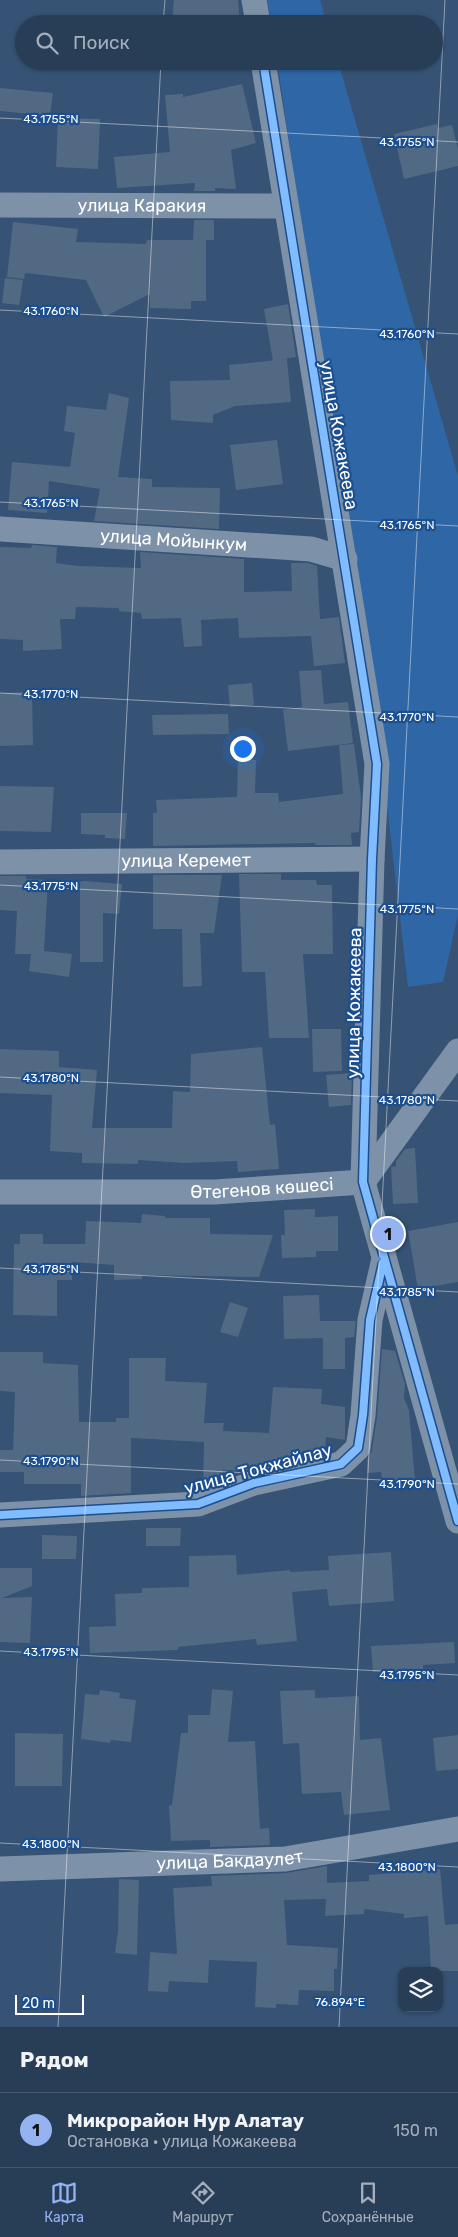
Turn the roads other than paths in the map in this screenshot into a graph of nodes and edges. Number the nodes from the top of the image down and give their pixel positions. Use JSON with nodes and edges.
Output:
{"nodes":[{"id":1,"x":254,"y":0,"type":"edge"},
{"id":2,"x":256,"y":15,"type":"edge"},
{"id":3,"x":264,"y":70,"type":"edge"},
{"id":4,"x":0,"y":205,"type":"edge"},
{"id":5,"x":285,"y":206,"type":"junction"},
{"id":6,"x":0,"y":529,"type":"edge"},
{"id":7,"x":345,"y":559,"type":"junction"},
{"id":8,"x":372,"y":859,"type":"junction"},
{"id":9,"x":0,"y":862,"type":"edge"},
{"id":10,"x":458,"y":1051,"type":"edge"},
{"id":11,"x":363,"y":1182,"type":"junction"},
{"id":12,"x":0,"y":1192,"type":"edge"},
{"id":13,"x":384,"y":1261,"type":"junction"},
{"id":14,"x":0,"y":1515,"type":"edge"},
{"id":15,"x":458,"y":1521,"type":"edge"},
{"id":16,"x":458,"y":1829,"type":"edge"},
{"id":17,"x":0,"y":1868,"type":"edge"}],
"edges":[{"from":1,"to":2,"type":"street"},
{"from":3,"to":5,"type":"street","name":"улица Кожакеева"},
{"from":4,"to":5,"type":"street","name":"улица Каракия"},
{"from":5,"to":7,"type":"street","name":"улица Кожакеева"},
{"from":6,"to":7,"type":"street","name":"улица Мойынкум"},
{"from":7,"to":8,"type":"street","name":"улица Кожакеева"},
{"from":8,"to":9,"type":"street","name":"улица Керемет"},
{"from":8,"to":11,"type":"street","name":"улица Кожакеева"},
{"from":10,"to":11,"type":"street"},
{"from":11,"to":12,"type":"street","name":"Өтегенов көшесі"},
{"from":11,"to":13,"type":"street","name":"улица Кожакеева"},
{"from":13,"to":14,"type":"street","name":"улица Токжайлау"},
{"from":13,"to":15,"type":"street","name":"улица Кожакеева"},
{"from":16,"to":17,"type":"street","name":"улица Бакдаулет"}]}
